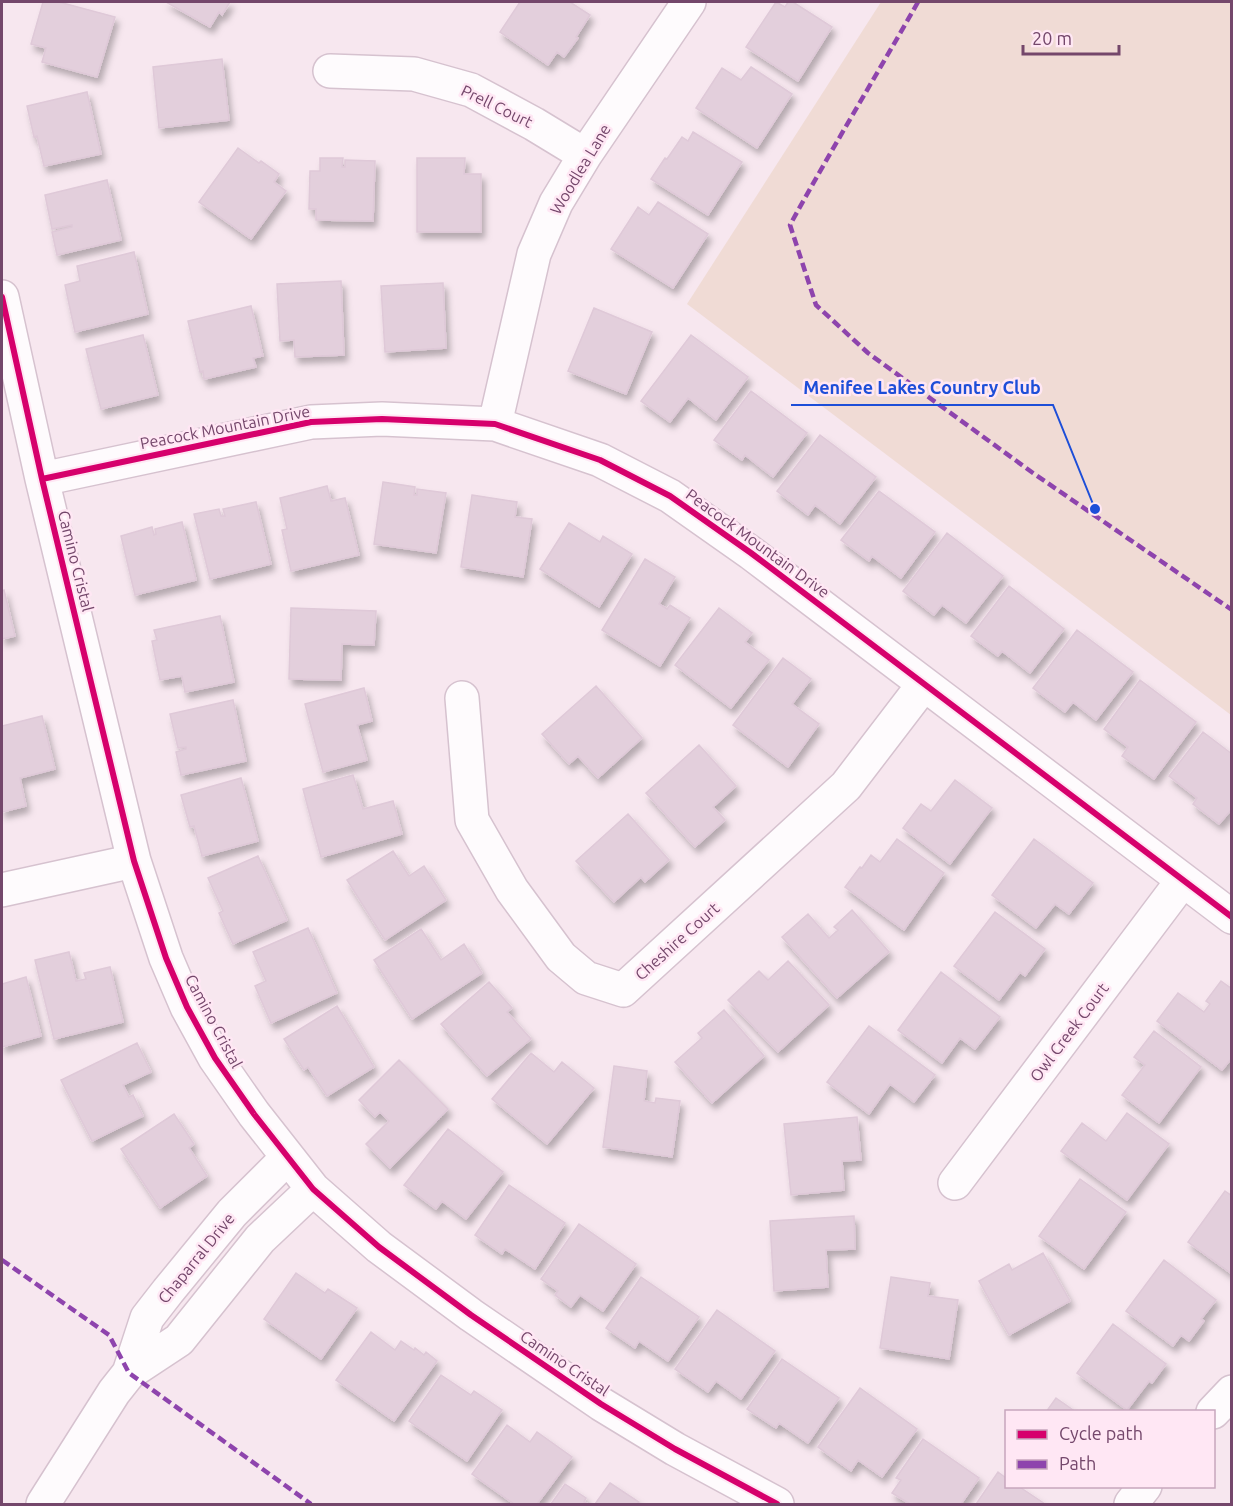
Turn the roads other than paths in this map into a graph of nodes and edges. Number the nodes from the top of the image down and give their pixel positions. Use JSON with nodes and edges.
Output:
{"nodes":[{"id":1,"x":689,"y":2,"type":"edge"},
{"id":2,"x":330,"y":71,"type":"dead end"},
{"id":3,"x":585,"y":155,"type":"junction"},
{"id":4,"x":2,"y":297,"type":"edge"},
{"id":5,"x":495,"y":424,"type":"junction"},
{"id":6,"x":42,"y":479,"type":"junction"},
{"id":7,"x":924,"y":684,"type":"junction"},
{"id":8,"x":462,"y":698,"type":"dead end"},
{"id":9,"x":134,"y":861,"type":"junction"},
{"id":10,"x":1183,"y":880,"type":"junction"},
{"id":11,"x":2,"y":890,"type":"edge"},
{"id":12,"x":1232,"y":917,"type":"edge"},
{"id":13,"x":287,"y":1158,"type":"junction"},
{"id":14,"x":955,"y":1183,"type":"dead end"},
{"id":15,"x":313,"y":1189,"type":"junction"},
{"id":16,"x":129,"y":1373,"type":"junction"},
{"id":17,"x":1232,"y":1392,"type":"edge"},
{"id":18,"x":1215,"y":1410,"type":"edge"},
{"id":19,"x":1143,"y":1488,"type":"edge"},
{"id":20,"x":43,"y":1504,"type":"edge"},
{"id":21,"x":777,"y":1504,"type":"edge"},
{"id":22,"x":1131,"y":1504,"type":"edge"}],
"edges":[{"from":1,"to":3,"type":"street","name":"Woodlea Lane"},
{"from":2,"to":3,"type":"street","name":"Prell Court"},
{"from":3,"to":5,"type":"street","name":"Woodlea Lane"},
{"from":4,"to":6,"type":"street","name":"Camino Cristal"},
{"from":5,"to":6,"type":"street","name":"Peacock Mountain Drive"},
{"from":5,"to":7,"type":"street","name":"Peacock Mountain Drive"},
{"from":6,"to":9,"type":"street","name":"Camino Cristal"},
{"from":7,"to":8,"type":"street","name":"Cheshire Court"},
{"from":7,"to":10,"type":"street","name":"Peacock Mountain Drive"},
{"from":9,"to":11,"type":"street"},
{"from":9,"to":13,"type":"street","name":"Camino Cristal"},
{"from":10,"to":12,"type":"street","name":"Peacock Mountain Drive"},
{"from":10,"to":14,"type":"street","name":"Owl Creek Court"},
{"from":13,"to":15,"type":"street","name":"Camino Cristal"},
{"from":13,"to":16,"type":"street","name":"Chaparral Drive"},
{"from":15,"to":16,"type":"street","name":"Chaparral Drive"},
{"from":15,"to":21,"type":"street","name":"Camino Cristal"},
{"from":16,"to":20,"type":"street","name":"Chaparral Drive"},
{"from":17,"to":18,"type":"street"},
{"from":19,"to":22,"type":"street"}]}
